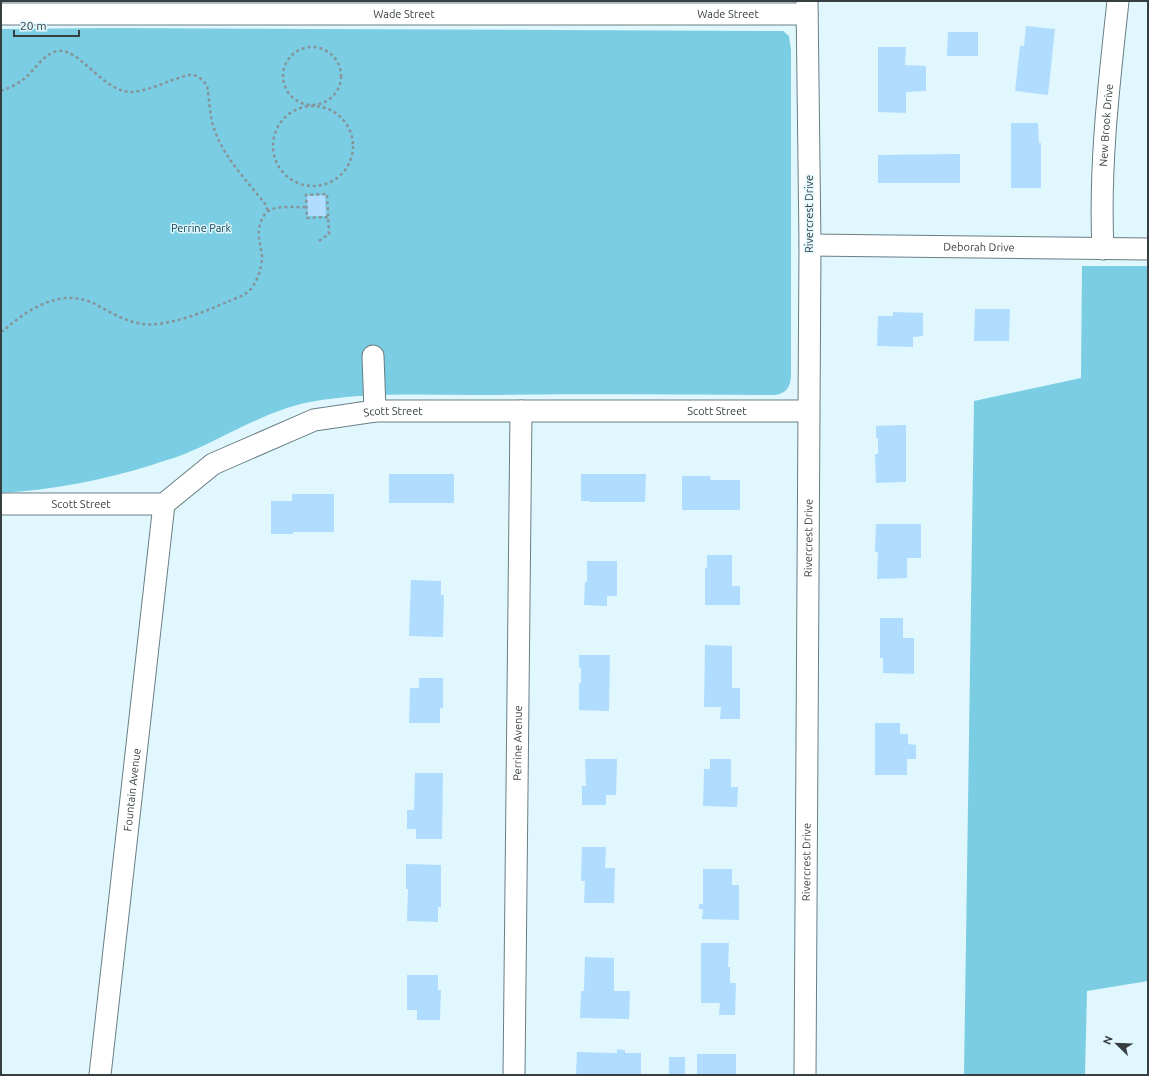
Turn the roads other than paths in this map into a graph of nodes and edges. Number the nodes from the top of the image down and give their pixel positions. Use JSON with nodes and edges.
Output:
{"nodes":[{"id":1,"x":1118,"y":1,"type":"edge"},
{"id":2,"x":518,"y":8,"type":"edge"},
{"id":3,"x":807,"y":8,"type":"edge"},
{"id":4,"x":1,"y":14,"type":"edge"},
{"id":5,"x":810,"y":245,"type":"junction"},
{"id":6,"x":1103,"y":249,"type":"junction"},
{"id":7,"x":1148,"y":249,"type":"edge"},
{"id":8,"x":373,"y":356,"type":"dead end"},
{"id":9,"x":374,"y":411,"type":"junction"},
{"id":10,"x":521,"y":411,"type":"junction"},
{"id":11,"x":808,"y":411,"type":"junction"},
{"id":12,"x":1,"y":504,"type":"edge"},
{"id":13,"x":164,"y":504,"type":"junction"},
{"id":14,"x":100,"y":1075,"type":"edge"},
{"id":15,"x":514,"y":1075,"type":"edge"},
{"id":16,"x":805,"y":1075,"type":"edge"}],
"edges":[{"from":1,"to":6,"type":"street","name":"New Brook Drive"},
{"from":2,"to":3,"type":"street","name":"Wade Street"},
{"from":2,"to":4,"type":"street","name":"Wade Street"},
{"from":3,"to":5,"type":"street","name":"Rivercrest Drive"},
{"from":5,"to":6,"type":"street","name":"Deborah Drive"},
{"from":5,"to":11,"type":"street","name":"Rivercrest Drive"},
{"from":6,"to":7,"type":"street","name":"Deborah Drive"},
{"from":8,"to":9,"type":"street"},
{"from":9,"to":10,"type":"street","name":"Scott Street"},
{"from":9,"to":13,"type":"street","name":"Scott Street"},
{"from":10,"to":11,"type":"street","name":"Scott Street"},
{"from":10,"to":15,"type":"street","name":"Perrine Avenue"},
{"from":11,"to":16,"type":"street","name":"Rivercrest Drive"},
{"from":12,"to":13,"type":"street","name":"Scott Street"},
{"from":13,"to":14,"type":"street","name":"Fountain Avenue"}]}
